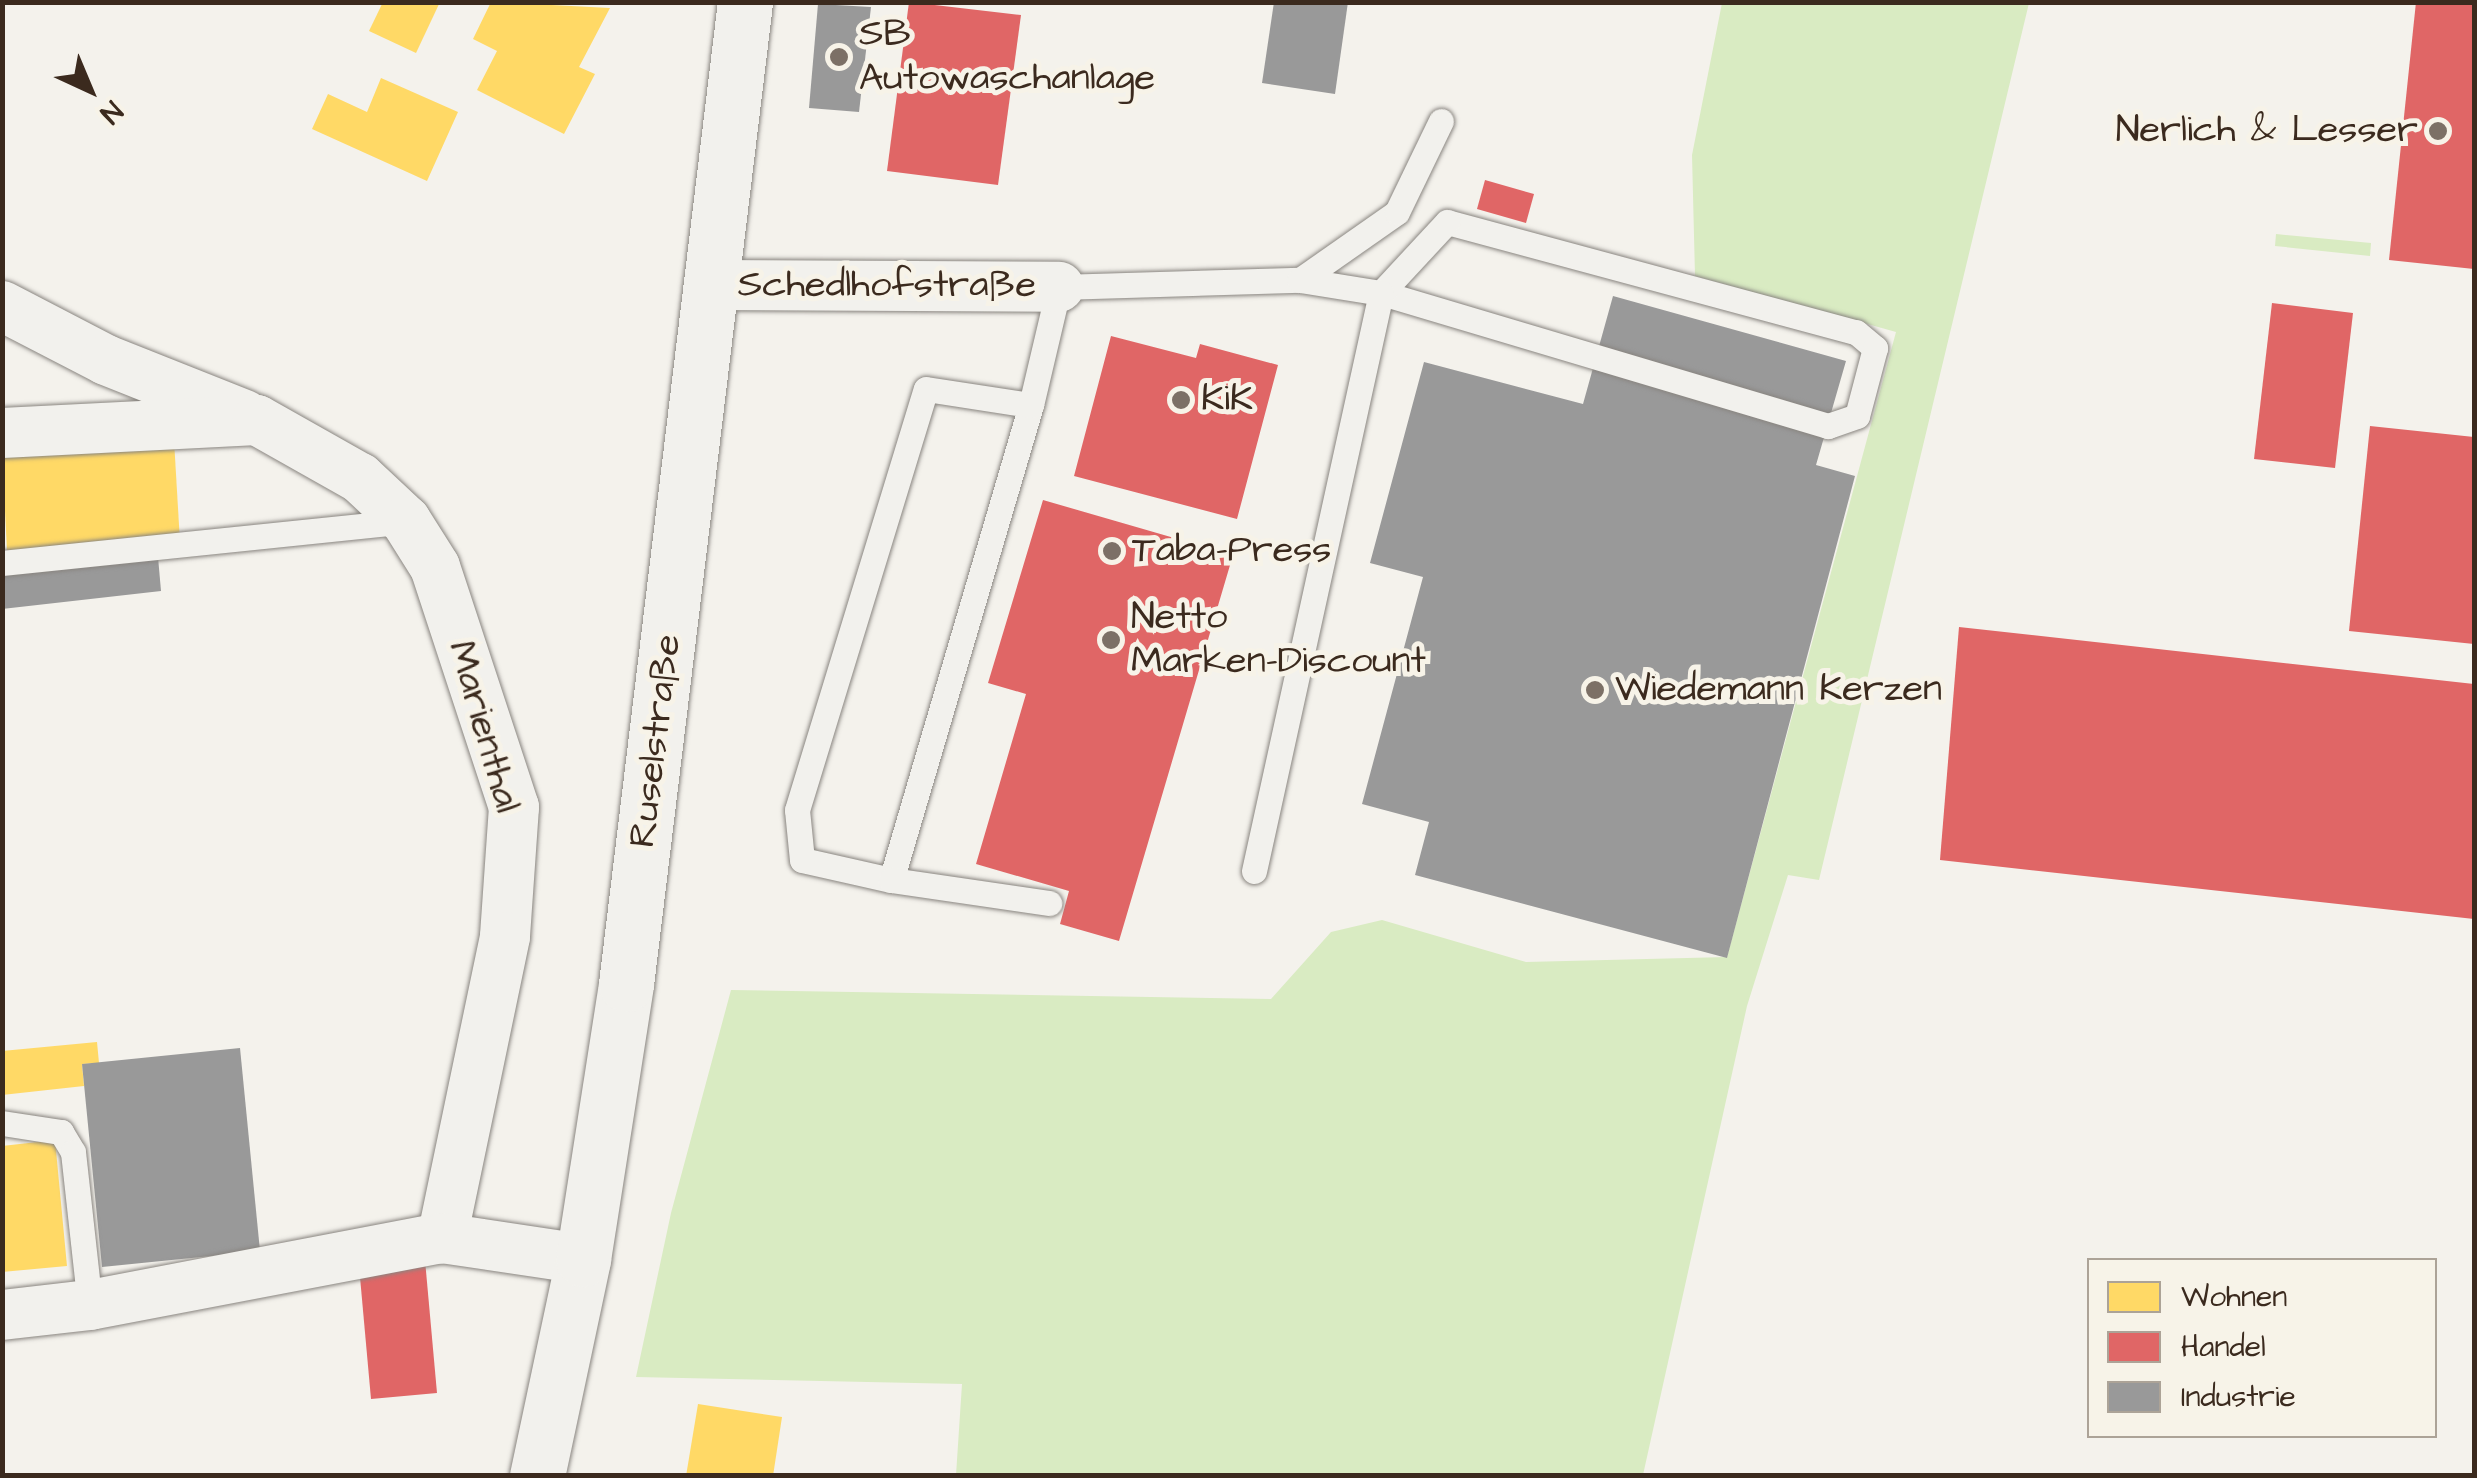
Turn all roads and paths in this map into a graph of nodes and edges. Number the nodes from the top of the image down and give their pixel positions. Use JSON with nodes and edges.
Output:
{"nodes":[{"id":1,"x":744,"y":2,"type":"edge"},
{"id":2,"x":1441,"y":120,"type":"dead end"},
{"id":3,"x":1300,"y":280,"type":"junction"},
{"id":4,"x":715,"y":285,"type":"junction"},
{"id":5,"x":1059,"y":287,"type":"junction"},
{"id":6,"x":1381,"y":293,"type":"junction"},
{"id":7,"x":2,"y":306,"type":"edge"},
{"id":8,"x":1031,"y":405,"type":"junction"},
{"id":9,"x":257,"y":420,"type":"junction"},
{"id":10,"x":2,"y":433,"type":"edge"},
{"id":11,"x":406,"y":520,"type":"junction"},
{"id":12,"x":2,"y":563,"type":"edge"},
{"id":13,"x":1254,"y":871,"type":"dead end"},
{"id":14,"x":891,"y":880,"type":"junction"},
{"id":15,"x":1049,"y":903,"type":"dead end"},
{"id":16,"x":2,"y":1123,"type":"edge"},
{"id":17,"x":442,"y":1238,"type":"junction"},
{"id":18,"x":583,"y":1259,"type":"junction"},
{"id":19,"x":90,"y":1305,"type":"junction"},
{"id":20,"x":2,"y":1315,"type":"edge"},
{"id":21,"x":537,"y":1476,"type":"edge"}],
"edges":[{"from":1,"to":4,"type":"main road","name":"Ruselstraße"},
{"from":2,"to":3,"type":"lane"},
{"from":3,"to":5,"type":"lane"},
{"from":3,"to":6,"type":"lane"},
{"from":4,"to":5,"type":"street","name":"Schedlhofstraße"},
{"from":4,"to":18,"type":"main road","name":"Ruselstraße"},
{"from":5,"to":8,"type":"lane"},
{"from":6,"to":6,"type":"lane"},
{"from":6,"to":13,"type":"lane"},
{"from":7,"to":9,"type":"street","name":"Marienthal"},
{"from":8,"to":14,"type":"lane"},
{"from":8,"to":14,"type":"lane"},
{"from":9,"to":10,"type":"street"},
{"from":9,"to":11,"type":"street","name":"Marienthal"},
{"from":11,"to":12,"type":"lane"},
{"from":11,"to":17,"type":"street","name":"Marienthal"},
{"from":14,"to":15,"type":"lane"},
{"from":16,"to":19,"type":"lane"},
{"from":17,"to":18,"type":"street"},
{"from":17,"to":19,"type":"street"},
{"from":18,"to":21,"type":"main road","name":"Ruselstraße"},
{"from":19,"to":20,"type":"street"}]}
